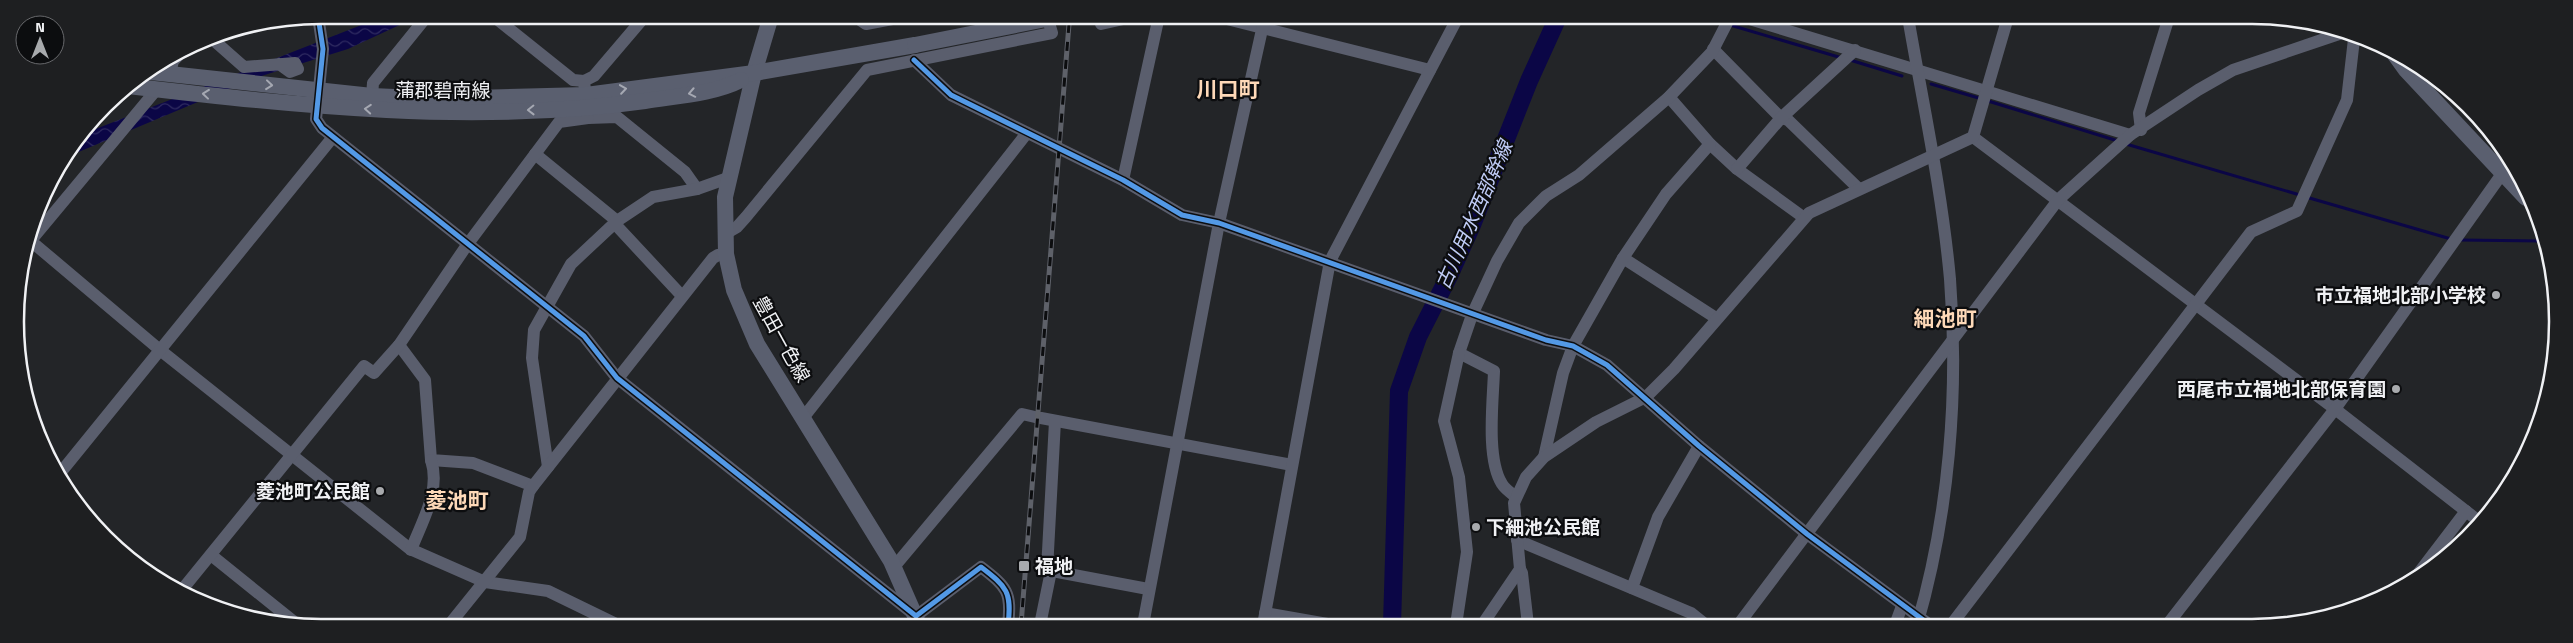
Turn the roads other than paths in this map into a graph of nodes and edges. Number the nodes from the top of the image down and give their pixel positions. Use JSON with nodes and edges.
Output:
{"nodes":[{"id":1,"x":319,"y":24,"type":"edge"},
{"id":2,"x":421,"y":24,"type":"edge"},
{"id":3,"x":503,"y":24,"type":"edge"},
{"id":4,"x":639,"y":24,"type":"edge"},
{"id":5,"x":769,"y":24,"type":"edge"},
{"id":6,"x":1029,"y":24,"type":"edge"},
{"id":7,"x":1049,"y":24,"type":"edge"},
{"id":8,"x":1157,"y":24,"type":"edge"},
{"id":9,"x":1264,"y":24,"type":"edge"},
{"id":10,"x":1271,"y":24,"type":"edge"},
{"id":11,"x":1454,"y":24,"type":"edge"},
{"id":12,"x":1726,"y":24,"type":"edge"},
{"id":13,"x":1765,"y":24,"type":"edge"},
{"id":14,"x":1909,"y":24,"type":"edge"},
{"id":15,"x":2006,"y":24,"type":"edge"},
{"id":16,"x":2167,"y":24,"type":"edge"},
{"id":17,"x":2334,"y":36,"type":"edge"},
{"id":18,"x":2354,"y":42,"type":"edge"},
{"id":19,"x":217,"y":43,"type":"edge"},
{"id":20,"x":1713,"y":49,"type":"junction"},
{"id":21,"x":1853,"y":52,"type":"junction"},
{"id":22,"x":914,"y":53,"type":"junction"},
{"id":23,"x":172,"y":64,"type":"edge"},
{"id":24,"x":279,"y":64,"type":"dead end"},
{"id":25,"x":2403,"y":66,"type":"edge"},
{"id":26,"x":1917,"y":69,"type":"junction"},
{"id":27,"x":1430,"y":70,"type":"junction"},
{"id":28,"x":158,"y":73,"type":"edge"},
{"id":29,"x":754,"y":73,"type":"junction"},
{"id":30,"x":170,"y":74,"type":"junction"},
{"id":31,"x":138,"y":87,"type":"edge"},
{"id":32,"x":157,"y":89,"type":"junction"},
{"id":33,"x":372,"y":96,"type":"junction"},
{"id":34,"x":1985,"y":96,"type":"junction"},
{"id":35,"x":1669,"y":97,"type":"junction"},
{"id":36,"x":319,"y":98,"type":"junction"},
{"id":37,"x":586,"y":101,"type":"junction"},
{"id":38,"x":1781,"y":118,"type":"junction"},
{"id":39,"x":1027,"y":133,"type":"junction"},
{"id":40,"x":2132,"y":134,"type":"junction"},
{"id":41,"x":333,"y":137,"type":"junction"},
{"id":42,"x":1973,"y":137,"type":"junction"},
{"id":43,"x":1710,"y":144,"type":"junction"},
{"id":44,"x":535,"y":154,"type":"junction"},
{"id":45,"x":1932,"y":156,"type":"junction"},
{"id":46,"x":1737,"y":169,"type":"junction"},
{"id":47,"x":2505,"y":169,"type":"edge"},
{"id":48,"x":728,"y":178,"type":"junction"},
{"id":49,"x":1123,"y":180,"type":"junction"},
{"id":50,"x":2514,"y":181,"type":"edge"},
{"id":51,"x":697,"y":189,"type":"junction"},
{"id":52,"x":1859,"y":189,"type":"junction"},
{"id":53,"x":2058,"y":200,"type":"junction"},
{"id":54,"x":1802,"y":217,"type":"junction"},
{"id":55,"x":616,"y":223,"type":"junction"},
{"id":56,"x":1219,"y":223,"type":"junction"},
{"id":57,"x":38,"y":233,"type":"edge"},
{"id":58,"x":725,"y":234,"type":"junction"},
{"id":59,"x":35,"y":242,"type":"edge"},
{"id":60,"x":467,"y":245,"type":"junction"},
{"id":61,"x":726,"y":254,"type":"junction"},
{"id":62,"x":1623,"y":258,"type":"junction"},
{"id":63,"x":1330,"y":261,"type":"junction"},
{"id":64,"x":682,"y":296,"type":"junction"},
{"id":65,"x":2195,"y":305,"type":"junction"},
{"id":66,"x":546,"y":306,"type":"junction"},
{"id":67,"x":1472,"y":315,"type":"junction"},
{"id":68,"x":1716,"y":318,"type":"junction"},
{"id":69,"x":1953,"y":341,"type":"junction"},
{"id":70,"x":398,"y":345,"type":"junction"},
{"id":71,"x":1573,"y":346,"type":"junction"},
{"id":72,"x":160,"y":350,"type":"junction"},
{"id":73,"x":1459,"y":353,"type":"junction"},
{"id":74,"x":617,"y":378,"type":"junction"},
{"id":75,"x":1646,"y":398,"type":"junction"},
{"id":76,"x":2335,"y":409,"type":"junction"},
{"id":77,"x":803,"y":418,"type":"junction"},
{"id":78,"x":1055,"y":421,"type":"junction"},
{"id":79,"x":1177,"y":445,"type":"junction"},
{"id":80,"x":1699,"y":446,"type":"junction"},
{"id":81,"x":291,"y":454,"type":"junction"},
{"id":82,"x":1544,"y":457,"type":"junction"},
{"id":83,"x":431,"y":460,"type":"junction"},
{"id":84,"x":1292,"y":465,"type":"junction"},
{"id":85,"x":548,"y":467,"type":"junction"},
{"id":86,"x":63,"y":469,"type":"edge"},
{"id":87,"x":533,"y":486,"type":"junction"},
{"id":88,"x":1516,"y":497,"type":"junction"},
{"id":89,"x":2466,"y":511,"type":"junction"},
{"id":90,"x":2475,"y":518,"type":"edge"},
{"id":91,"x":1808,"y":534,"type":"junction"},
{"id":92,"x":1517,"y":540,"type":"junction"},
{"id":93,"x":411,"y":550,"type":"junction"},
{"id":94,"x":211,"y":555,"type":"junction"},
{"id":95,"x":2427,"y":562,"type":"edge"},
{"id":96,"x":894,"y":567,"type":"junction"},
{"id":97,"x":1520,"y":569,"type":"junction"},
{"id":98,"x":1051,"y":571,"type":"junction"},
{"id":99,"x":485,"y":582,"type":"junction"},
{"id":100,"x":185,"y":586,"type":"edge"},
{"id":101,"x":1632,"y":588,"type":"junction"},
{"id":102,"x":1148,"y":589,"type":"junction"},
{"id":103,"x":1902,"y":606,"type":"junction"},
{"id":104,"x":289,"y":618,"type":"edge"},
{"id":105,"x":454,"y":619,"type":"edge"},
{"id":106,"x":606,"y":619,"type":"edge"},
{"id":107,"x":916,"y":619,"type":"edge"},
{"id":108,"x":917,"y":619,"type":"edge"},
{"id":109,"x":920,"y":619,"type":"edge"},
{"id":110,"x":1009,"y":619,"type":"edge"},
{"id":111,"x":1041,"y":619,"type":"edge"},
{"id":112,"x":1143,"y":619,"type":"edge"},
{"id":113,"x":1264,"y":619,"type":"edge"},
{"id":114,"x":1457,"y":619,"type":"edge"},
{"id":115,"x":1486,"y":619,"type":"edge"},
{"id":116,"x":1527,"y":619,"type":"edge"},
{"id":117,"x":1698,"y":619,"type":"edge"},
{"id":118,"x":1743,"y":619,"type":"edge"},
{"id":119,"x":1897,"y":619,"type":"edge"},
{"id":120,"x":1917,"y":619,"type":"edge"},
{"id":121,"x":1923,"y":619,"type":"edge"},
{"id":122,"x":1956,"y":619,"type":"edge"},
{"id":123,"x":2172,"y":619,"type":"edge"}],
"edges":[{"from":1,"to":36,"type":"street"},
{"from":2,"to":33,"type":"street"},
{"from":3,"to":37,"type":"street"},
{"from":4,"to":37,"type":"street"},
{"from":5,"to":29,"type":"main road","name":"豊田一色線"},
{"from":6,"to":22,"type":"main road","name":"蒲郡碧南線","bridge":true},
{"from":7,"to":22,"type":"street"},
{"from":8,"to":49,"type":"street"},
{"from":9,"to":56,"type":"street"},
{"from":10,"to":27,"type":"street"},
{"from":11,"to":27,"type":"street"},
{"from":12,"to":20,"type":"street"},
{"from":13,"to":21,"type":"street"},
{"from":14,"to":26,"type":"street"},
{"from":15,"to":34,"type":"street"},
{"from":16,"to":40,"type":"street"},
{"from":17,"to":40,"type":"street"},
{"from":18,"to":65,"type":"street"},
{"from":19,"to":24,"type":"street"},
{"from":20,"to":35,"type":"street"},
{"from":20,"to":38,"type":"street"},
{"from":21,"to":26,"type":"street"},
{"from":21,"to":38,"type":"street"},
{"from":22,"to":29,"type":"main road","name":"蒲郡碧南線"},
{"from":22,"to":39,"type":"street"},
{"from":22,"to":58,"type":"street"},
{"from":23,"to":30,"type":"street"},
{"from":25,"to":47,"type":"main road"},
{"from":26,"to":34,"type":"street"},
{"from":26,"to":45,"type":"street"},
{"from":27,"to":63,"type":"street"},
{"from":28,"to":30,"type":"main road","name":"蒲郡碧南線"},
{"from":29,"to":37,"type":"main road","name":"蒲郡碧南線"},
{"from":29,"to":48,"type":"main road","name":"豊田一色線"},
{"from":30,"to":36,"type":"main road","name":"蒲郡碧南線","one_way":true},
{"from":31,"to":32,"type":"main road","name":"蒲郡碧南線"},
{"from":36,"to":32,"type":"main road","name":"蒲郡碧南線","one_way":true},
{"from":32,"to":57,"type":"street"},
{"from":33,"to":36,"type":"main road","name":"蒲郡碧南線"},
{"from":33,"to":37,"type":"main road","name":"蒲郡碧南線"},
{"from":34,"to":40,"type":"street"},
{"from":34,"to":42,"type":"street"},
{"from":35,"to":43,"type":"street"},
{"from":35,"to":67,"type":"street"},
{"from":37,"to":36,"type":"main road","name":"蒲郡碧南線","one_way":true},
{"from":36,"to":41,"type":"street"},
{"from":37,"to":44,"type":"street"},
{"from":37,"to":51,"type":"street"},
{"from":38,"to":46,"type":"street"},
{"from":38,"to":52,"type":"street"},
{"from":39,"to":49,"type":"street"},
{"from":39,"to":77,"type":"street"},
{"from":40,"to":53,"type":"street"},
{"from":41,"to":60,"type":"street"},
{"from":41,"to":72,"type":"street"},
{"from":42,"to":45,"type":"street"},
{"from":42,"to":53,"type":"street"},
{"from":43,"to":46,"type":"street"},
{"from":43,"to":62,"type":"street"},
{"from":44,"to":55,"type":"street"},
{"from":44,"to":60,"type":"street"},
{"from":45,"to":52,"type":"street"},
{"from":45,"to":69,"type":"street"},
{"from":46,"to":54,"type":"street"},
{"from":47,"to":50,"type":"main road"},
{"from":47,"to":76,"type":"street"},
{"from":48,"to":51,"type":"street"},
{"from":48,"to":58,"type":"main road","name":"豊田一色線"},
{"from":49,"to":56,"type":"street"},
{"from":51,"to":55,"type":"street"},
{"from":52,"to":54,"type":"street"},
{"from":53,"to":65,"type":"street"},
{"from":53,"to":69,"type":"street"},
{"from":54,"to":68,"type":"street"},
{"from":55,"to":64,"type":"street"},
{"from":55,"to":66,"type":"street"},
{"from":56,"to":63,"type":"street"},
{"from":56,"to":79,"type":"street"},
{"from":58,"to":61,"type":"main road","name":"豊田一色線"},
{"from":59,"to":72,"type":"street"},
{"from":60,"to":66,"type":"street"},
{"from":60,"to":70,"type":"street"},
{"from":61,"to":64,"type":"street"},
{"from":61,"to":77,"type":"main road","name":"豊田一色線"},
{"from":62,"to":68,"type":"street"},
{"from":62,"to":71,"type":"street"},
{"from":63,"to":67,"type":"street"},
{"from":63,"to":84,"type":"street"},
{"from":64,"to":74,"type":"street"},
{"from":65,"to":76,"type":"street"},
{"from":65,"to":122,"type":"street"},
{"from":66,"to":74,"type":"street"},
{"from":66,"to":85,"type":"street"},
{"from":67,"to":71,"type":"street"},
{"from":67,"to":73,"type":"street"},
{"from":68,"to":75,"type":"street"},
{"from":69,"to":91,"type":"street"},
{"from":69,"to":121,"type":"street"},
{"from":70,"to":81,"type":"street"},
{"from":70,"to":83,"type":"street"},
{"from":71,"to":75,"type":"street"},
{"from":71,"to":82,"type":"street"},
{"from":72,"to":81,"type":"street"},
{"from":72,"to":86,"type":"street"},
{"from":73,"to":88,"type":"street"},
{"from":73,"to":114,"type":"street"},
{"from":74,"to":85,"type":"street"},
{"from":74,"to":107,"type":"street"},
{"from":75,"to":80,"type":"street"},
{"from":75,"to":82,"type":"street"},
{"from":76,"to":89,"type":"street"},
{"from":76,"to":123,"type":"street"},
{"from":77,"to":96,"type":"main road","name":"豊田一色線"},
{"from":78,"to":79,"type":"street"},
{"from":78,"to":96,"type":"street"},
{"from":78,"to":98,"type":"street"},
{"from":79,"to":84,"type":"street"},
{"from":79,"to":102,"type":"street"},
{"from":80,"to":91,"type":"street"},
{"from":80,"to":101,"type":"street"},
{"from":81,"to":93,"type":"street"},
{"from":81,"to":94,"type":"street"},
{"from":82,"to":88,"type":"street"},
{"from":83,"to":87,"type":"street"},
{"from":83,"to":93,"type":"street"},
{"from":84,"to":113,"type":"street"},
{"from":85,"to":87,"type":"street"},
{"from":87,"to":99,"type":"street"},
{"from":88,"to":92,"type":"street"},
{"from":89,"to":90,"type":"street"},
{"from":89,"to":95,"type":"street"},
{"from":91,"to":103,"type":"street"},
{"from":91,"to":118,"type":"street"},
{"from":92,"to":97,"type":"street"},
{"from":92,"to":101,"type":"street"},
{"from":93,"to":99,"type":"street"},
{"from":94,"to":100,"type":"street"},
{"from":94,"to":104,"type":"street"},
{"from":96,"to":108,"type":"main road","name":"豊田一色線"},
{"from":97,"to":115,"type":"street"},
{"from":97,"to":116,"type":"street"},
{"from":98,"to":102,"type":"street"},
{"from":98,"to":111,"type":"street"},
{"from":99,"to":105,"type":"street"},
{"from":99,"to":106,"type":"street"},
{"from":101,"to":117,"type":"street"},
{"from":102,"to":112,"type":"street"},
{"from":103,"to":119,"type":"street"},
{"from":103,"to":120,"type":"street"},
{"from":109,"to":110,"type":"street"}]}
